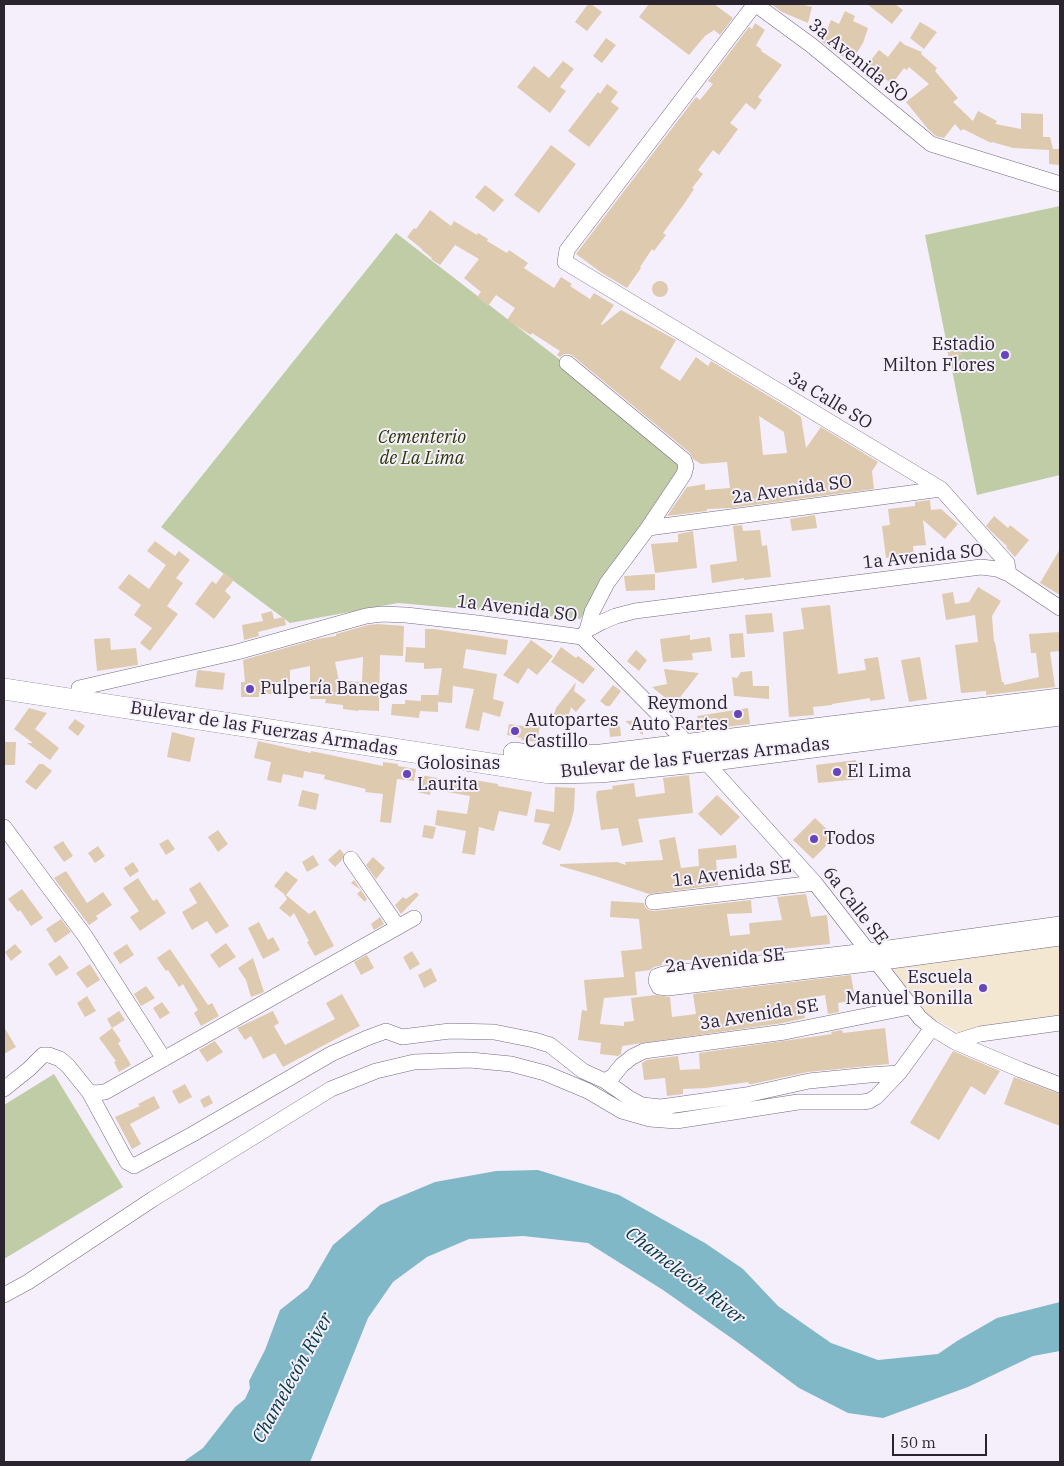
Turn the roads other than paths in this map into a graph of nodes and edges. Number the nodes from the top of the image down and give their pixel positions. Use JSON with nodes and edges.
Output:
{"nodes":[{"id":1,"x":1060,"y":184,"type":"edge"},
{"id":2,"x":567,"y":250,"type":"joint"},
{"id":3,"x":567,"y":363,"type":"dead end"},
{"id":4,"x":941,"y":489,"type":"junction"},
{"id":5,"x":648,"y":528,"type":"junction"},
{"id":6,"x":1009,"y":574,"type":"junction"},
{"id":7,"x":1060,"y":608,"type":"edge"},
{"id":8,"x":584,"y":634,"type":"junction"},
{"id":9,"x":4,"y":676,"type":"edge"},
{"id":10,"x":79,"y":688,"type":"junction"},
{"id":11,"x":4,"y":690,"type":"edge"},
{"id":12,"x":1060,"y":699,"type":"edge"},
{"id":13,"x":1060,"y":715,"type":"edge"},
{"id":14,"x":687,"y":744,"type":"junction"},
{"id":15,"x":704,"y":761,"type":"junction"},
{"id":16,"x":4,"y":827,"type":"edge"},
{"id":17,"x":351,"y":859,"type":"dead end"},
{"id":18,"x":815,"y":883,"type":"junction"},
{"id":19,"x":653,"y":902,"type":"dead end"},
{"id":20,"x":414,"y":918,"type":"dead end"},
{"id":21,"x":1060,"y":924,"type":"edge"},
{"id":22,"x":398,"y":927,"type":"junction"},
{"id":23,"x":1060,"y":938,"type":"edge"},
{"id":24,"x":871,"y":957,"type":"junction"},
{"id":25,"x":910,"y":1007,"type":"junction"},
{"id":26,"x":1060,"y":1023,"type":"edge"},
{"id":27,"x":932,"y":1028,"type":"junction"},
{"id":28,"x":955,"y":1042,"type":"junction"},
{"id":29,"x":164,"y":1059,"type":"junction"},
{"id":30,"x":899,"y":1073,"type":"junction"},
{"id":31,"x":605,"y":1081,"type":"junction"},
{"id":32,"x":1060,"y":1085,"type":"edge"},
{"id":33,"x":4,"y":1089,"type":"edge"},
{"id":34,"x":89,"y":1092,"type":"junction"},
{"id":35,"x":4,"y":1294,"type":"edge"}],
"edges":[{"from":1,"to":2,"type":"street","name":"3a Avenida SO"},
{"from":2,"to":4,"type":"street","name":"3a Calle SO"},
{"from":3,"to":5,"type":"street"},
{"from":4,"to":5,"type":"street","name":"2a Avenida SO"},
{"from":4,"to":6,"type":"street","name":"3a Calle SO"},
{"from":5,"to":8,"type":"street"},
{"from":6,"to":7,"type":"street","name":"3a Calle SO"},
{"from":6,"to":8,"type":"street","name":"1a Avenida SO"},
{"from":8,"to":10,"type":"street","name":"1a Avenida SO"},
{"from":8,"to":14,"type":"street","name":"6a Calle SE"},
{"from":9,"to":10,"type":"street","name":"Bulevar de las Fuerzas Armadas"},
{"from":10,"to":14,"type":"street","name":"Bulevar de las Fuerzas Armadas"},
{"from":11,"to":15,"type":"street","name":"Bulevar de las Fuerzas Armadas"},
{"from":12,"to":14,"type":"street","name":"Bulevar de las Fuerzas Armadas"},
{"from":13,"to":15,"type":"street","name":"Bulevar de las Fuerzas Armadas"},
{"from":14,"to":15,"type":"street","name":"6a Calle SE"},
{"from":15,"to":18,"type":"street","name":"6a Calle SE"},
{"from":16,"to":29,"type":"street"},
{"from":17,"to":22,"type":"street"},
{"from":18,"to":19,"type":"street","name":"1a Avenida SE"},
{"from":18,"to":24,"type":"street","name":"6a Calle SE"},
{"from":20,"to":22,"type":"street"},
{"from":21,"to":24,"type":"street","name":"2a Avenida SE"},
{"from":22,"to":29,"type":"street"},
{"from":23,"to":24,"type":"street","name":"2a Avenida SE"},
{"from":24,"to":24,"type":"street","name":"2a Avenida SE"},
{"from":24,"to":25,"type":"street","name":"6a Calle SE"},
{"from":25,"to":27,"type":"street","name":"6a Calle SE"},
{"from":25,"to":31,"type":"street","name":"3a Avenida SE"},
{"from":26,"to":28,"type":"street"},
{"from":27,"to":28,"type":"street","name":"6a Calle SE"},
{"from":27,"to":30,"type":"street"},
{"from":28,"to":32,"type":"street","name":"6a Calle SE"},
{"from":29,"to":34,"type":"street"},
{"from":30,"to":31,"type":"street"},
{"from":30,"to":35,"type":"street"},
{"from":31,"to":34,"type":"street"},
{"from":33,"to":34,"type":"street"}]}
